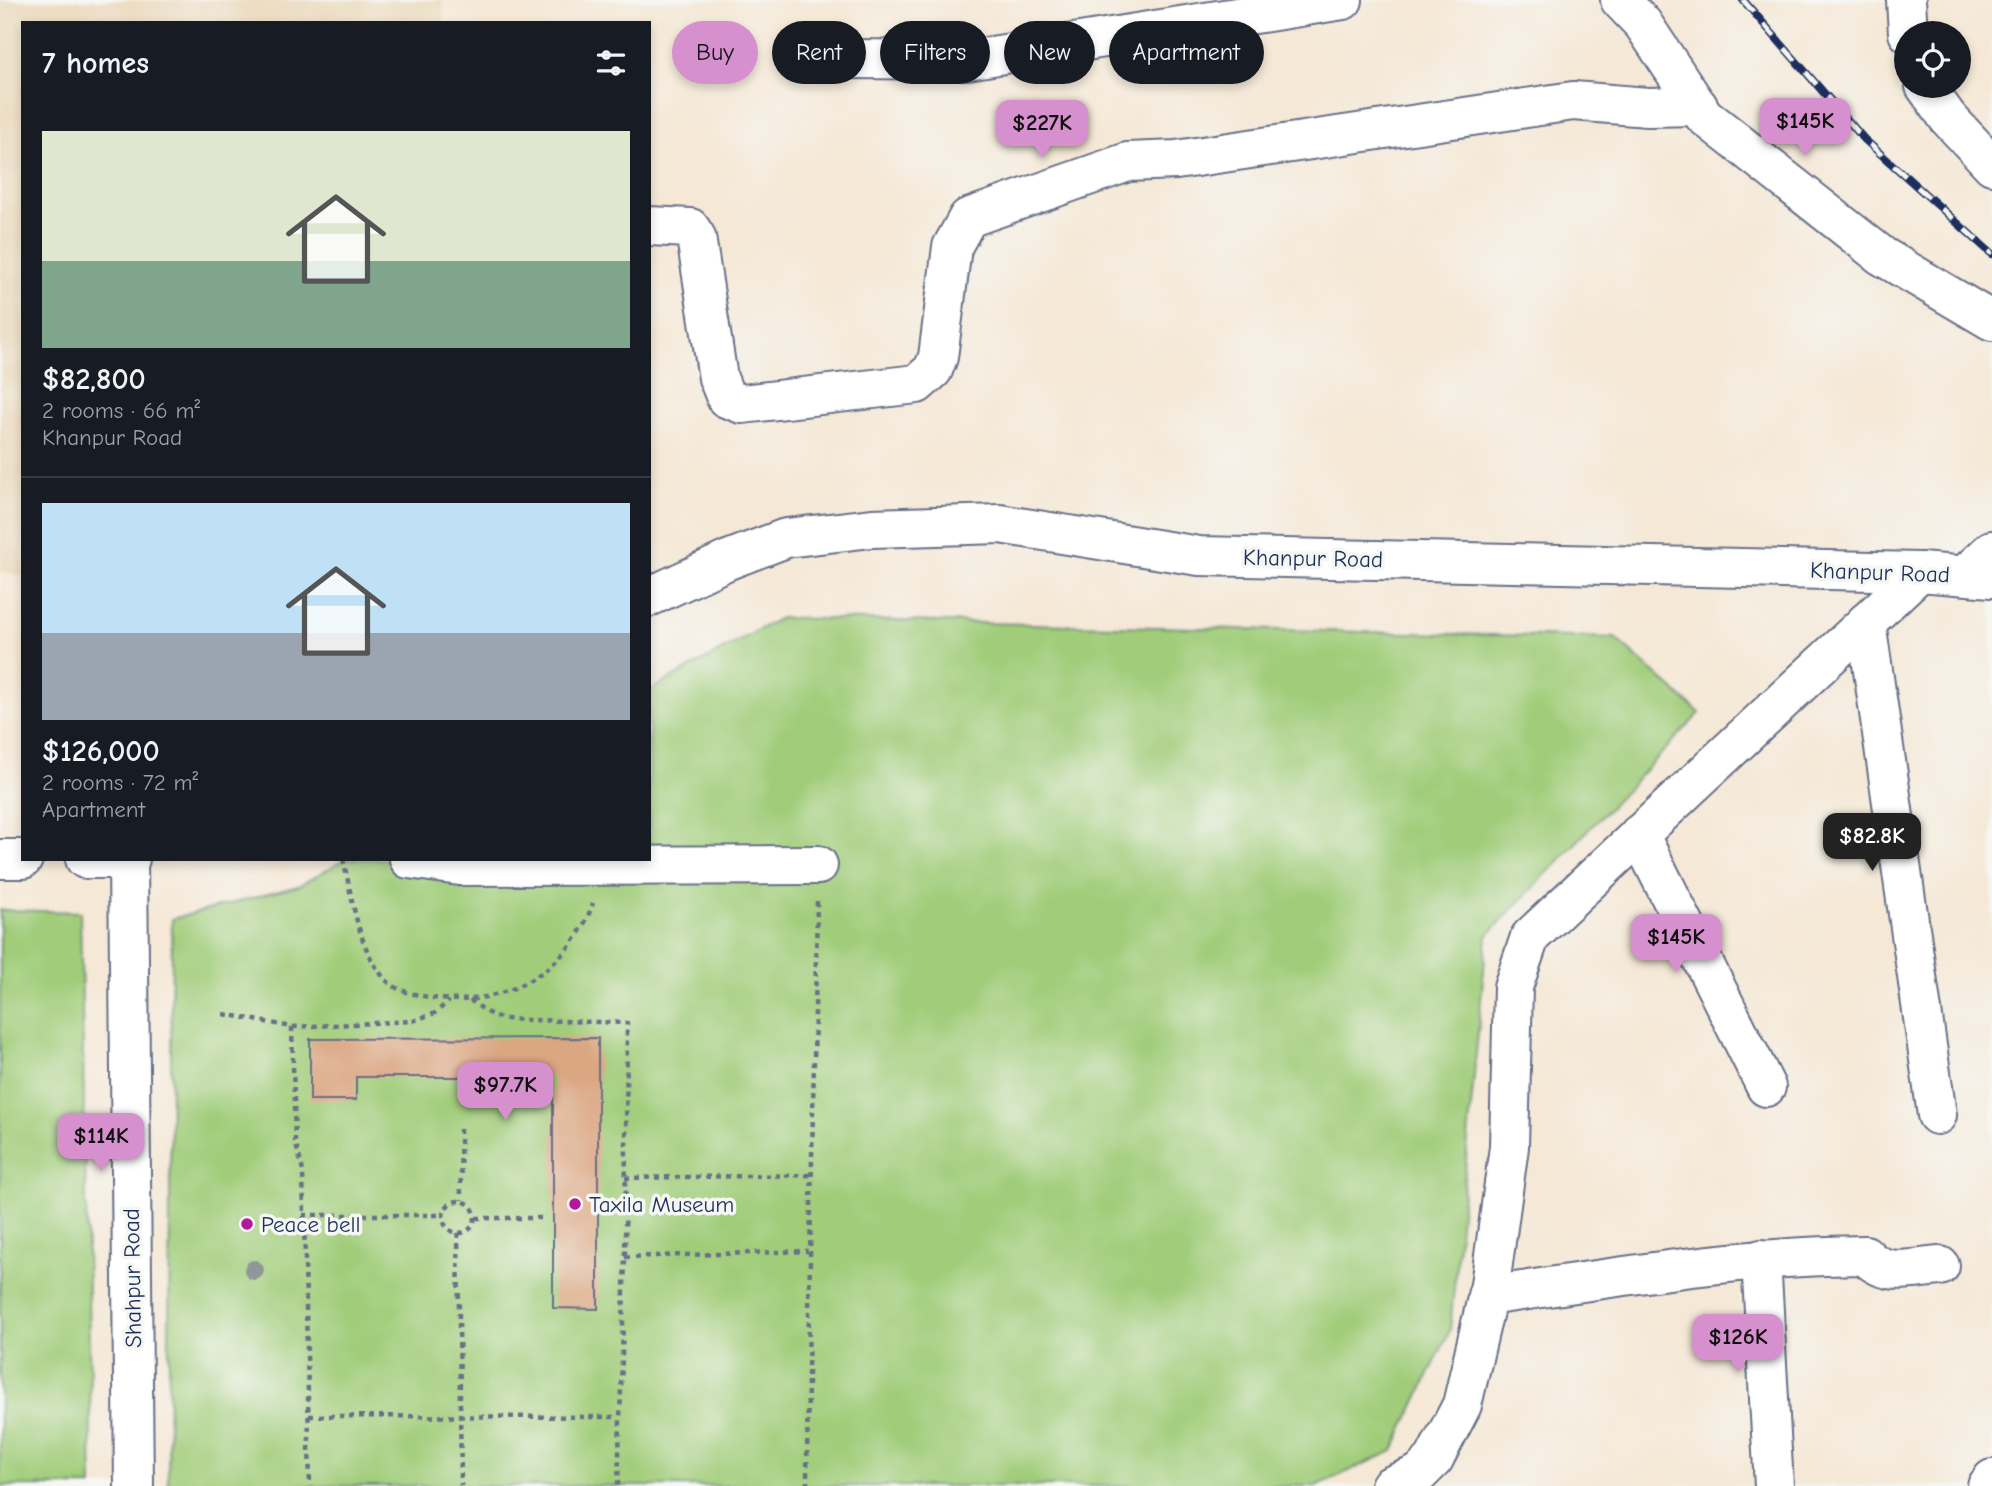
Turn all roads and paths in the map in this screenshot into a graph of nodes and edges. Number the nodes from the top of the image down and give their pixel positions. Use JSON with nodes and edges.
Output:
{"nodes":[{"id":1,"x":1343,"y":0,"type":"edge"},
{"id":2,"x":1620,"y":0,"type":"edge"},
{"id":3,"x":1906,"y":0,"type":"edge"},
{"id":4,"x":1907,"y":21,"type":"edge"},
{"id":5,"x":866,"y":59,"type":"edge"},
{"id":6,"x":1934,"y":98,"type":"edge"},
{"id":7,"x":1698,"y":106,"type":"junction"},
{"id":8,"x":1992,"y":165,"type":"edge"},
{"id":9,"x":651,"y":226,"type":"edge"},
{"id":10,"x":1992,"y":321,"type":"edge"},
{"id":11,"x":1983,"y":568,"type":"edge"},
{"id":12,"x":1920,"y":572,"type":"junction"},
{"id":13,"x":651,"y":596,"type":"edge"},
{"id":14,"x":1866,"y":622,"type":"junction"},
{"id":15,"x":1639,"y":834,"type":"junction"},
{"id":16,"x":0,"y":859,"type":"edge"},
{"id":17,"x":21,"y":859,"type":"edge"},
{"id":18,"x":129,"y":861,"type":"edge"},
{"id":19,"x":344,"y":861,"type":"edge"},
{"id":20,"x":424,"y":861,"type":"edge"},
{"id":21,"x":818,"y":865,"type":"joint"},
{"id":22,"x":603,"y":866,"type":"junction"},
{"id":23,"x":470,"y":1000,"type":"junction"},
{"id":24,"x":449,"y":1001,"type":"junction"},
{"id":25,"x":224,"y":1014,"type":"dead end"},
{"id":26,"x":292,"y":1027,"type":"junction"},
{"id":27,"x":1766,"y":1087,"type":"dead end"},
{"id":28,"x":1937,"y":1115,"type":"dead end"},
{"id":29,"x":460,"y":1129,"type":"dead end"},
{"id":30,"x":813,"y":1175,"type":"junction"},
{"id":31,"x":625,"y":1178,"type":"junction"},
{"id":32,"x":461,"y":1200,"type":"junction"},
{"id":33,"x":303,"y":1215,"type":"junction"},
{"id":34,"x":443,"y":1215,"type":"junction"},
{"id":35,"x":476,"y":1218,"type":"junction"},
{"id":36,"x":541,"y":1218,"type":"dead end"},
{"id":37,"x":458,"y":1233,"type":"junction"},
{"id":38,"x":808,"y":1251,"type":"junction"},
{"id":39,"x":625,"y":1257,"type":"junction"},
{"id":40,"x":1761,"y":1259,"type":"junction"},
{"id":41,"x":1940,"y":1266,"type":"dead end"},
{"id":42,"x":1488,"y":1296,"type":"junction"},
{"id":43,"x":309,"y":1416,"type":"junction"},
{"id":44,"x":462,"y":1416,"type":"junction"},
{"id":45,"x":619,"y":1417,"type":"junction"},
{"id":46,"x":1992,"y":1479,"type":"edge"},
{"id":47,"x":1410,"y":1482,"type":"edge"},
{"id":48,"x":134,"y":1486,"type":"edge"},
{"id":49,"x":310,"y":1486,"type":"edge"},
{"id":50,"x":461,"y":1486,"type":"edge"},
{"id":51,"x":618,"y":1486,"type":"edge"},
{"id":52,"x":807,"y":1486,"type":"edge"},
{"id":53,"x":1774,"y":1486,"type":"edge"},
{"id":54,"x":1987,"y":1486,"type":"edge"}],
"edges":[{"from":1,"to":5,"type":"main road"},
{"from":2,"to":7,"type":"main road"},
{"from":3,"to":4,"type":"main road"},
{"from":6,"to":8,"type":"main road"},
{"from":7,"to":9,"type":"main road"},
{"from":7,"to":10,"type":"main road"},
{"from":11,"to":12,"type":"main road","name":"Khanpur Road"},
{"from":12,"to":13,"type":"main road","name":"Khanpur Road"},
{"from":12,"to":14,"type":"main road"},
{"from":14,"to":15,"type":"main road"},
{"from":14,"to":28,"type":"main road"},
{"from":15,"to":27,"type":"main road"},
{"from":15,"to":42,"type":"main road"},
{"from":16,"to":17,"type":"main road"},
{"from":18,"to":48,"type":"main road","name":"Shahpur Road"},
{"from":19,"to":24,"type":"path"},
{"from":20,"to":22,"type":"main road"},
{"from":21,"to":22,"type":"main road"},
{"from":21,"to":30,"type":"path"},
{"from":22,"to":23,"type":"path"},
{"from":23,"to":24,"type":"path"},
{"from":23,"to":31,"type":"path"},
{"from":24,"to":26,"type":"path"},
{"from":25,"to":26,"type":"path"},
{"from":26,"to":33,"type":"path"},
{"from":29,"to":32,"type":"path"},
{"from":30,"to":31,"type":"path"},
{"from":30,"to":38,"type":"path"},
{"from":31,"to":39,"type":"path"},
{"from":32,"to":34,"type":"path"},
{"from":32,"to":35,"type":"path"},
{"from":33,"to":34,"type":"path"},
{"from":33,"to":43,"type":"path"},
{"from":34,"to":37,"type":"path"},
{"from":35,"to":36,"type":"path"},
{"from":35,"to":37,"type":"path"},
{"from":37,"to":44,"type":"path"},
{"from":38,"to":39,"type":"path"},
{"from":38,"to":52,"type":"path"},
{"from":39,"to":45,"type":"path"},
{"from":40,"to":41,"type":"main road"},
{"from":40,"to":42,"type":"main road"},
{"from":40,"to":53,"type":"main road"},
{"from":42,"to":47,"type":"main road"},
{"from":43,"to":44,"type":"path"},
{"from":43,"to":49,"type":"path"},
{"from":44,"to":45,"type":"path"},
{"from":44,"to":50,"type":"path"},
{"from":45,"to":51,"type":"path"},
{"from":46,"to":54,"type":"main road"}]}
